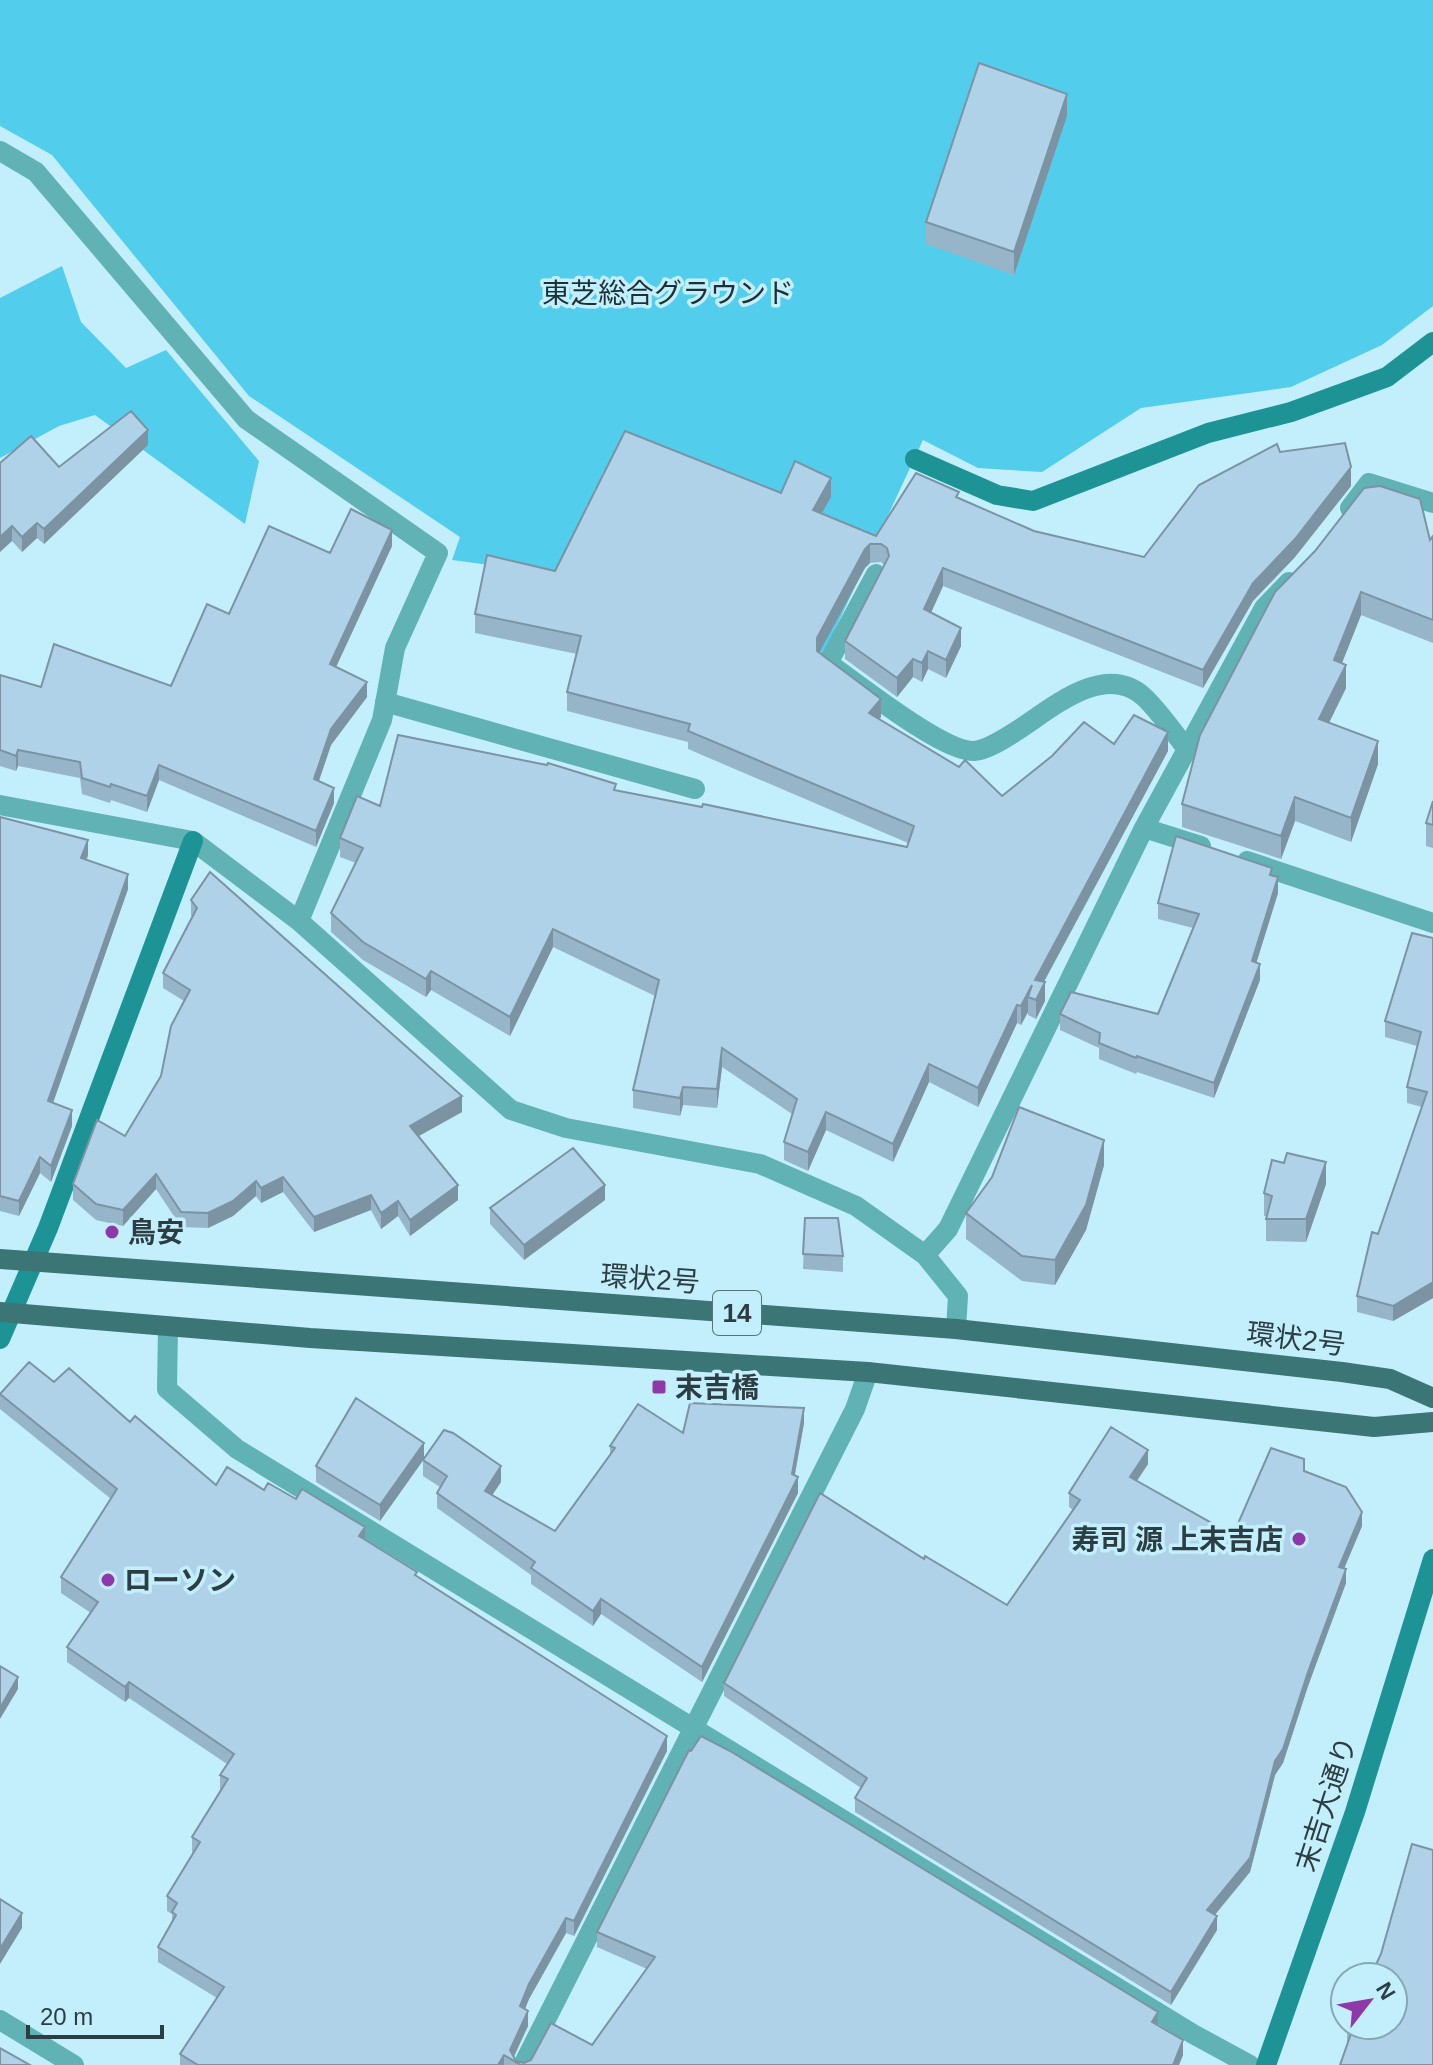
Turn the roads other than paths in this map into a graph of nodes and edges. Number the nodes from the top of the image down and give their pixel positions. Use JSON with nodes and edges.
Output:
{"nodes":[{"id":1,"x":0,"y":151,"type":"edge"},
{"id":2,"x":1433,"y":342,"type":"edge"},
{"id":3,"x":915,"y":459,"type":"dead end"},
{"id":4,"x":1433,"y":503,"type":"edge"},
{"id":5,"x":1341,"y":519,"type":"edge"},
{"id":6,"x":1305,"y":566,"type":"edge"},
{"id":7,"x":876,"y":574,"type":"edge"},
{"id":8,"x":385,"y":702,"type":"junction"},
{"id":9,"x":1187,"y":749,"type":"junction"},
{"id":10,"x":695,"y":789,"type":"dead end"},
{"id":11,"x":0,"y":805,"type":"edge"},
{"id":12,"x":1144,"y":828,"type":"junction"},
{"id":13,"x":193,"y":841,"type":"junction"},
{"id":14,"x":299,"y":921,"type":"junction"},
{"id":15,"x":1433,"y":923,"type":"edge"},
{"id":16,"x":925,"y":1255,"type":"junction"},
{"id":17,"x":0,"y":1259,"type":"edge"},
{"id":18,"x":35,"y":1261,"type":"junction"},
{"id":19,"x":5,"y":1313,"type":"edge"},
{"id":20,"x":168,"y":1327,"type":"junction"},
{"id":21,"x":956,"y":1329,"type":"junction"},
{"id":22,"x":0,"y":1339,"type":"edge"},
{"id":23,"x":868,"y":1372,"type":"junction"},
{"id":24,"x":1433,"y":1398,"type":"edge"},
{"id":25,"x":1433,"y":1422,"type":"edge"},
{"id":26,"x":1433,"y":1559,"type":"edge"},
{"id":27,"x":695,"y":1728,"type":"junction"},
{"id":28,"x":0,"y":2020,"type":"edge"},
{"id":29,"x":74,"y":2065,"type":"edge"},
{"id":30,"x":523,"y":2065,"type":"edge"},
{"id":31,"x":1250,"y":2065,"type":"edge"},
{"id":32,"x":1266,"y":2065,"type":"edge"}],
"edges":[{"from":1,"to":8,"type":"street"},
{"from":2,"to":3,"type":"street"},
{"from":4,"to":5,"type":"street"},
{"from":6,"to":9,"type":"street"},
{"from":7,"to":9,"type":"street"},
{"from":8,"to":10,"type":"street"},
{"from":8,"to":14,"type":"street"},
{"from":9,"to":12,"type":"street"},
{"from":11,"to":13,"type":"street"},
{"from":12,"to":15,"type":"street"},
{"from":12,"to":16,"type":"street"},
{"from":13,"to":14,"type":"street"},
{"from":13,"to":18,"type":"street"},
{"from":14,"to":16,"type":"street"},
{"from":16,"to":21,"type":"street"},
{"from":17,"to":18,"type":"main road","name":"環状2号"},
{"from":18,"to":19,"type":"street"},
{"from":18,"to":21,"type":"main road","name":"環状2号","number":"14"},
{"from":19,"to":20,"type":"main road","number":"14"},
{"from":19,"to":22,"type":"street"},
{"from":20,"to":23,"type":"main road","number":"14"},
{"from":20,"to":27,"type":"street"},
{"from":21,"to":24,"type":"main road","name":"環状2号","number":"14"},
{"from":23,"to":25,"type":"main road","number":"14"},
{"from":23,"to":27,"type":"street"},
{"from":26,"to":32,"type":"street","name":"末吉大通り"},
{"from":27,"to":30,"type":"street"},
{"from":27,"to":31,"type":"street"},
{"from":28,"to":29,"type":"street"}]}
